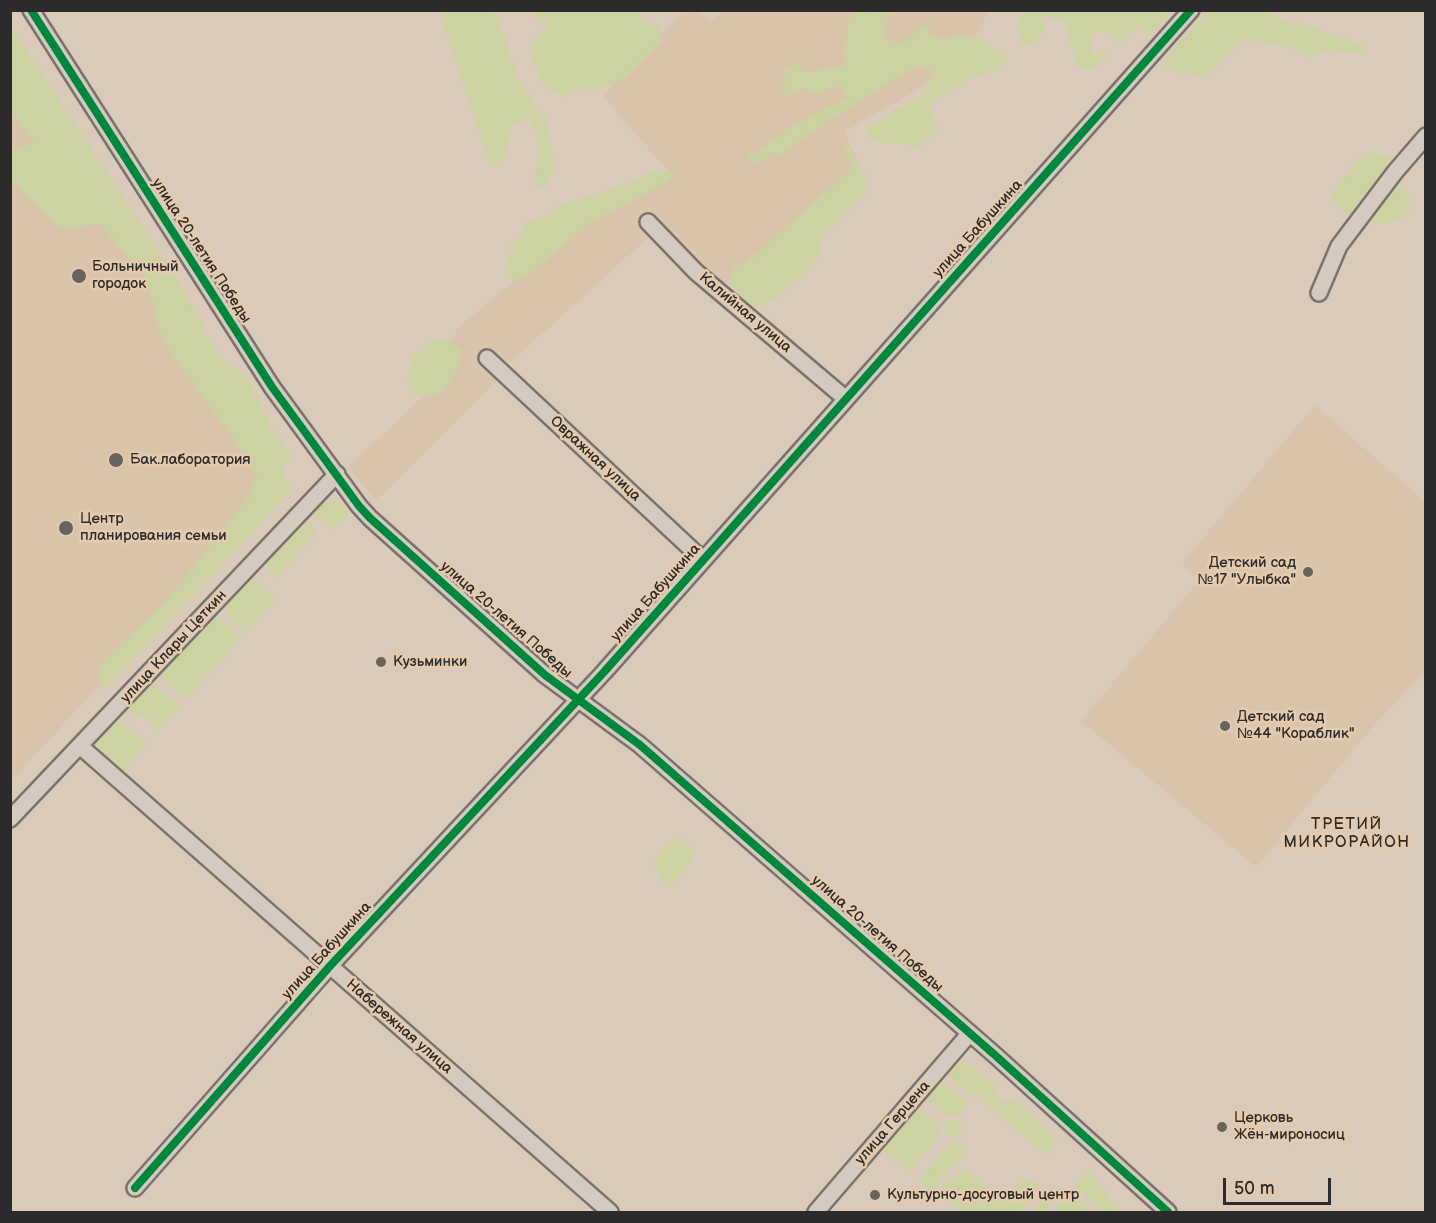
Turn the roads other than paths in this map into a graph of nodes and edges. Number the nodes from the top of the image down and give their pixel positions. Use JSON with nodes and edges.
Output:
{"nodes":[{"id":1,"x":31,"y":10,"type":"edge"},
{"id":2,"x":1191,"y":10,"type":"edge"},
{"id":3,"x":1425,"y":136,"type":"edge"},
{"id":4,"x":648,"y":222,"type":"dead end"},
{"id":5,"x":1319,"y":293,"type":"dead end"},
{"id":6,"x":488,"y":358,"type":"dead end"},
{"id":7,"x":846,"y":399,"type":"junction"},
{"id":8,"x":337,"y":474,"type":"junction"},
{"id":9,"x":703,"y":560,"type":"junction"},
{"id":10,"x":578,"y":700,"type":"junction"},
{"id":11,"x":80,"y":746,"type":"junction"},
{"id":12,"x":10,"y":819,"type":"edge"},
{"id":13,"x":330,"y":966,"type":"junction"},
{"id":14,"x":970,"y":1033,"type":"junction"},
{"id":15,"x":135,"y":1188,"type":"dead end"},
{"id":16,"x":610,"y":1212,"type":"edge"},
{"id":17,"x":816,"y":1212,"type":"edge"},
{"id":18,"x":1168,"y":1212,"type":"edge"}],
"edges":[{"from":1,"to":8,"type":"street","name":"улица 20-летия Победы"},
{"from":2,"to":7,"type":"street","name":"улица Бабушкина"},
{"from":3,"to":5,"type":"street"},
{"from":4,"to":7,"type":"street","name":"Калийная улица"},
{"from":6,"to":9,"type":"street","name":"Овражная улица"},
{"from":7,"to":9,"type":"street","name":"улица Бабушкина"},
{"from":8,"to":10,"type":"street","name":"улица 20-летия Победы"},
{"from":8,"to":11,"type":"street","name":"улица Клары Цеткин"},
{"from":9,"to":10,"type":"street","name":"улица Бабушкина"},
{"from":10,"to":13,"type":"street","name":"улица Бабушкина"},
{"from":10,"to":14,"type":"street","name":"улица 20-летия Победы"},
{"from":11,"to":12,"type":"street","name":"улица Клары Цеткин"},
{"from":11,"to":13,"type":"street","name":"Набережная улица"},
{"from":13,"to":15,"type":"street","name":"улица Бабушкина"},
{"from":13,"to":16,"type":"street","name":"Набережная улица"},
{"from":14,"to":17,"type":"street","name":"улица Герцена"},
{"from":14,"to":18,"type":"street","name":"улица 20-летия Победы"}]}
